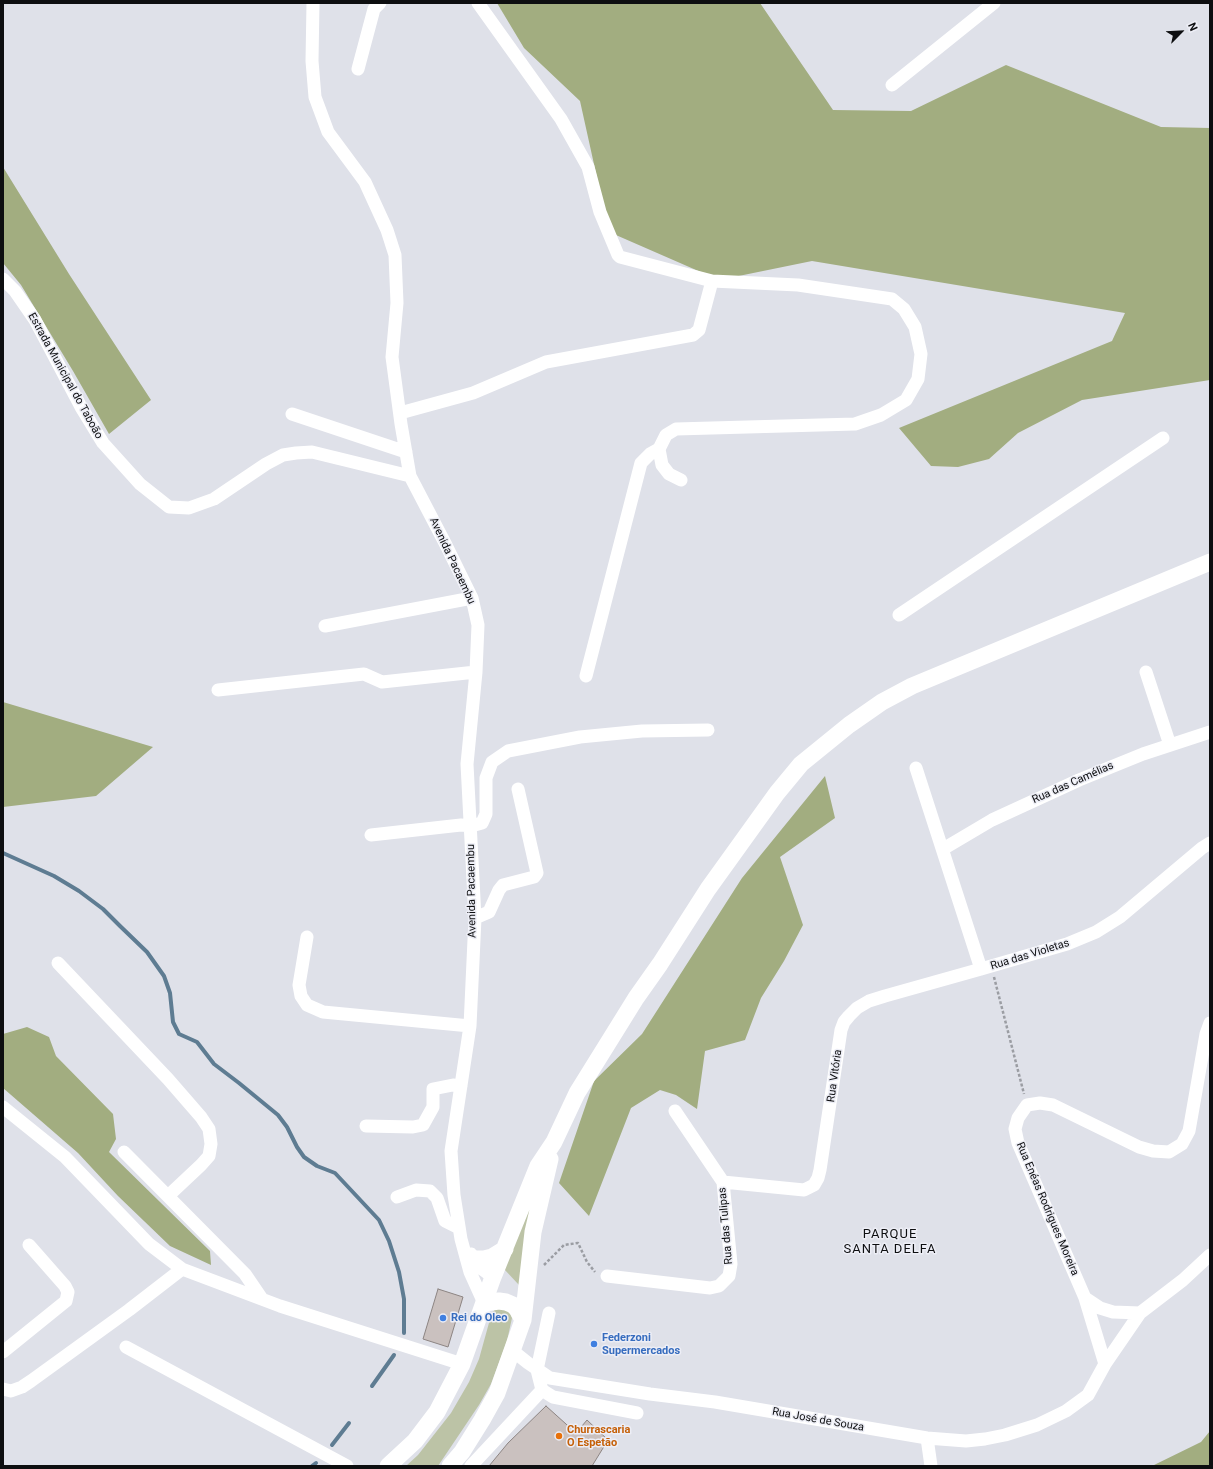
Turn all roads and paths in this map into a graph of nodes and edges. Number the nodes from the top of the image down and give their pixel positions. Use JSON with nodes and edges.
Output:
{"nodes":[{"id":1,"x":313,"y":3,"type":"edge"},
{"id":2,"x":380,"y":3,"type":"edge"},
{"id":3,"x":478,"y":3,"type":"edge"},
{"id":4,"x":994,"y":3,"type":"edge"},
{"id":5,"x":358,"y":69,"type":"dead end"},
{"id":6,"x":892,"y":85,"type":"dead end"},
{"id":7,"x":3,"y":279,"type":"edge"},
{"id":8,"x":712,"y":280,"type":"junction"},
{"id":9,"x":400,"y":413,"type":"junction"},
{"id":10,"x":292,"y":414,"type":"dead end"},
{"id":11,"x":1163,"y":438,"type":"dead end"},
{"id":12,"x":659,"y":449,"type":"junction"},
{"id":13,"x":406,"y":452,"type":"junction"},
{"id":14,"x":410,"y":476,"type":"junction"},
{"id":15,"x":681,"y":480,"type":"dead end"},
{"id":16,"x":1210,"y":562,"type":"edge"},
{"id":17,"x":472,"y":598,"type":"junction"},
{"id":18,"x":899,"y":615,"type":"dead end"},
{"id":19,"x":325,"y":626,"type":"dead end"},
{"id":20,"x":476,"y":672,"type":"junction"},
{"id":21,"x":1146,"y":672,"type":"dead end"},
{"id":22,"x":586,"y":676,"type":"dead end"},
{"id":23,"x":218,"y":690,"type":"dead end"},
{"id":24,"x":708,"y":730,"type":"dead end"},
{"id":25,"x":1210,"y":732,"type":"edge"},
{"id":26,"x":1170,"y":745,"type":"junction"},
{"id":27,"x":916,"y":768,"type":"dead end"},
{"id":28,"x":518,"y":789,"type":"dead end"},
{"id":29,"x":471,"y":826,"type":"junction"},
{"id":30,"x":371,"y":836,"type":"dead end"},
{"id":31,"x":1210,"y":843,"type":"edge"},
{"id":32,"x":943,"y":849,"type":"junction"},
{"id":33,"x":475,"y":918,"type":"junction"},
{"id":34,"x":307,"y":937,"type":"dead end"},
{"id":35,"x":58,"y":963,"type":"dead end"},
{"id":36,"x":986,"y":968,"type":"junction"},
{"id":37,"x":1210,"y":1023,"type":"edge"},
{"id":38,"x":470,"y":1026,"type":"junction"},
{"id":39,"x":461,"y":1086,"type":"junction"},
{"id":40,"x":1027,"y":1106,"type":"junction"},
{"id":41,"x":3,"y":1107,"type":"edge"},
{"id":42,"x":675,"y":1111,"type":"dead end"},
{"id":43,"x":366,"y":1126,"type":"dead end"},
{"id":44,"x":554,"y":1142,"type":"junction"},
{"id":45,"x":124,"y":1152,"type":"dead end"},
{"id":46,"x":723,"y":1182,"type":"junction"},
{"id":47,"x":168,"y":1196,"type":"junction"},
{"id":48,"x":397,"y":1197,"type":"dead end"},
{"id":49,"x":460,"y":1233,"type":"junction"},
{"id":50,"x":29,"y":1244,"type":"dead end"},
{"id":51,"x":505,"y":1249,"type":"junction"},
{"id":52,"x":1210,"y":1256,"type":"edge"},
{"id":53,"x":474,"y":1258,"type":"junction"},
{"id":54,"x":182,"y":1269,"type":"junction"},
{"id":55,"x":607,"y":1276,"type":"joint"},
{"id":56,"x":493,"y":1277,"type":"junction"},
{"id":57,"x":527,"y":1282,"type":"junction"},
{"id":58,"x":1085,"y":1298,"type":"junction"},
{"id":59,"x":262,"y":1299,"type":"junction"},
{"id":60,"x":484,"y":1303,"type":"junction"},
{"id":61,"x":513,"y":1305,"type":"junction"},
{"id":62,"x":548,"y":1313,"type":"dead end"},
{"id":63,"x":1140,"y":1313,"type":"junction"},
{"id":64,"x":523,"y":1320,"type":"junction"},
{"id":65,"x":126,"y":1347,"type":"dead end"},
{"id":66,"x":513,"y":1351,"type":"junction"},
{"id":67,"x":3,"y":1352,"type":"edge"},
{"id":68,"x":462,"y":1364,"type":"junction"},
{"id":69,"x":1105,"y":1364,"type":"junction"},
{"id":70,"x":537,"y":1370,"type":"junction"},
{"id":71,"x":3,"y":1389,"type":"edge"},
{"id":72,"x":542,"y":1390,"type":"junction"},
{"id":73,"x":636,"y":1413,"type":"dead end"},
{"id":74,"x":927,"y":1438,"type":"junction"},
{"id":75,"x":347,"y":1466,"type":"edge"},
{"id":76,"x":388,"y":1466,"type":"edge"},
{"id":77,"x":450,"y":1466,"type":"edge"},
{"id":78,"x":471,"y":1466,"type":"edge"},
{"id":79,"x":931,"y":1466,"type":"edge"}],
"edges":[{"from":1,"to":9,"type":"street","name":"Avenida Pacaembu"},
{"from":2,"to":5,"type":"street"},
{"from":3,"to":8,"type":"street"},
{"from":4,"to":6,"type":"street"},
{"from":7,"to":14,"type":"street","name":"Estrada Municipal do Taboão"},
{"from":8,"to":9,"type":"street"},
{"from":8,"to":12,"type":"street"},
{"from":9,"to":13,"type":"street","name":"Avenida Pacaembu"},
{"from":10,"to":13,"type":"street"},
{"from":11,"to":18,"type":"street"},
{"from":12,"to":15,"type":"street"},
{"from":12,"to":22,"type":"street"},
{"from":13,"to":14,"type":"street","name":"Avenida Pacaembu"},
{"from":14,"to":17,"type":"street","name":"Avenida Pacaembu"},
{"from":16,"to":44,"type":"main road"},
{"from":17,"to":19,"type":"street"},
{"from":17,"to":20,"type":"street","name":"Avenida Pacaembu"},
{"from":20,"to":23,"type":"street"},
{"from":20,"to":29,"type":"street","name":"Avenida Pacaembu"},
{"from":21,"to":26,"type":"street"},
{"from":24,"to":29,"type":"street"},
{"from":25,"to":26,"type":"street","name":"Rua das Camélias"},
{"from":26,"to":32,"type":"street","name":"Rua das Camélias"},
{"from":27,"to":32,"type":"street","name":"Rua das Violetas"},
{"from":28,"to":33,"type":"street"},
{"from":29,"to":30,"type":"street"},
{"from":29,"to":33,"type":"street","name":"Avenida Pacaembu"},
{"from":31,"to":36,"type":"street","name":"Rua das Violetas"},
{"from":32,"to":36,"type":"street","name":"Rua das Violetas"},
{"from":33,"to":38,"type":"street","name":"Avenida Pacaembu"},
{"from":34,"to":38,"type":"street"},
{"from":35,"to":47,"type":"street"},
{"from":36,"to":40,"type":"path"},
{"from":36,"to":46,"type":"street","name":"Rua Vitória"},
{"from":37,"to":40,"type":"street"},
{"from":38,"to":39,"type":"street","name":"Avenida Pacaembu"},
{"from":39,"to":43,"type":"street"},
{"from":39,"to":49,"type":"street","name":"Avenida Pacaembu"},
{"from":40,"to":58,"type":"street","name":"Rua Enéas Rodrigues Moreira"},
{"from":41,"to":54,"type":"street"},
{"from":42,"to":46,"type":"street","name":"Rua das Tulipas"},
{"from":44,"to":51,"type":"main road"},
{"from":44,"to":57,"type":"main road"},
{"from":45,"to":47,"type":"street"},
{"from":46,"to":55,"type":"street","name":"Rua das Tulipas"},
{"from":47,"to":59,"type":"street"},
{"from":48,"to":49,"type":"street"},
{"from":49,"to":53,"type":"street"},
{"from":49,"to":60,"type":"street","name":"Avenida Pacaembu"},
{"from":50,"to":67,"type":"street"},
{"from":51,"to":53,"type":"main road"},
{"from":51,"to":56,"type":"main road"},
{"from":52,"to":63,"type":"street","name":"Rua José de Souza"},
{"from":53,"to":56,"type":"street"},
{"from":54,"to":59,"type":"street"},
{"from":54,"to":71,"type":"street"},
{"from":55,"to":57,"type":"path"},
{"from":56,"to":60,"type":"main road"},
{"from":56,"to":61,"type":"main road"},
{"from":57,"to":64,"type":"main road"},
{"from":58,"to":63,"type":"street"},
{"from":58,"to":69,"type":"street","name":"Rua Enéas Rodrigues Moreira"},
{"from":59,"to":68,"type":"street"},
{"from":60,"to":61,"type":"main road"},
{"from":60,"to":68,"type":"main road"},
{"from":61,"to":64,"type":"main road"},
{"from":62,"to":70,"type":"street"},
{"from":63,"to":69,"type":"street","name":"Rua José de Souza"},
{"from":64,"to":66,"type":"main road"},
{"from":65,"to":75,"type":"street"},
{"from":66,"to":70,"type":"street","name":"Rua José de Souza"},
{"from":66,"to":77,"type":"main road"},
{"from":68,"to":76,"type":"main road"},
{"from":69,"to":74,"type":"street","name":"Rua José de Souza"},
{"from":70,"to":72,"type":"street"},
{"from":70,"to":74,"type":"street","name":"Rua José de Souza"},
{"from":72,"to":73,"type":"street"},
{"from":72,"to":78,"type":"street"},
{"from":74,"to":79,"type":"street"}]}
